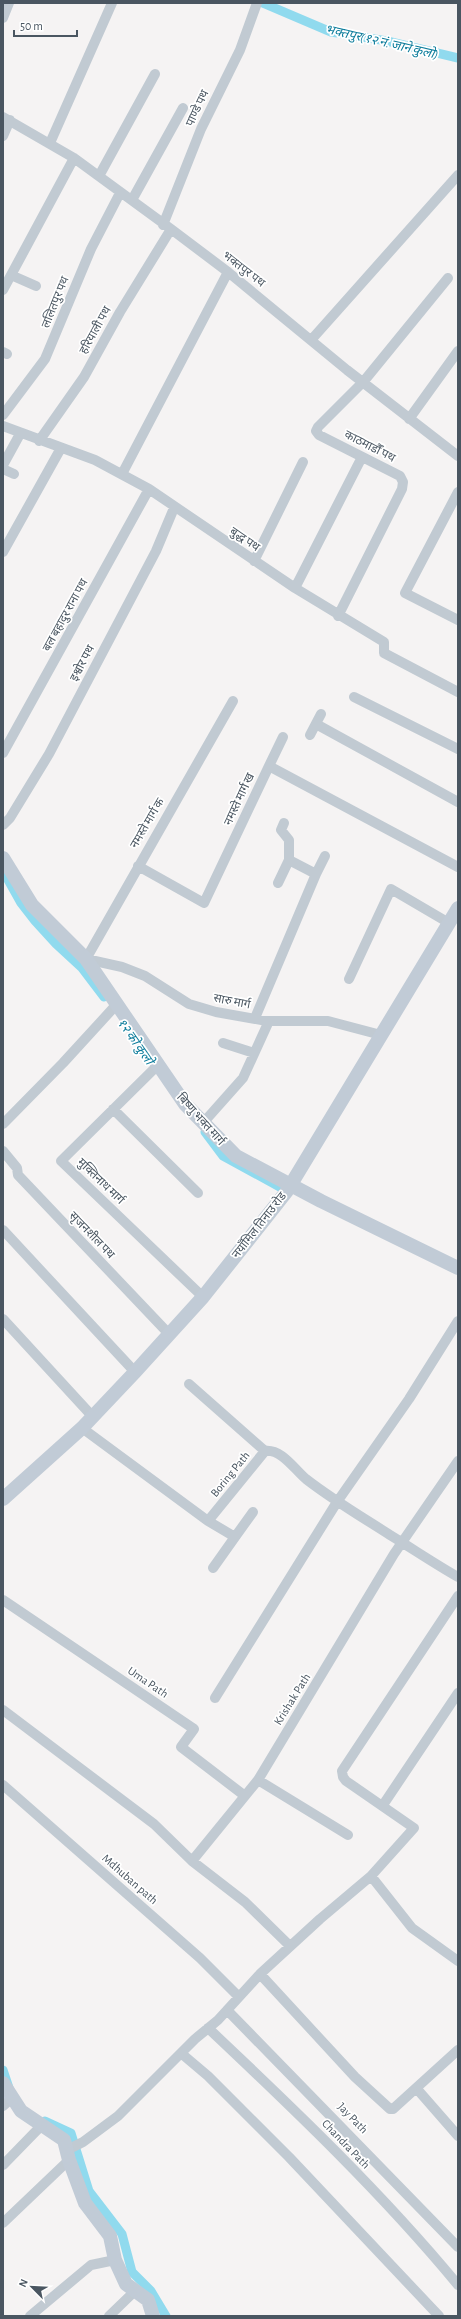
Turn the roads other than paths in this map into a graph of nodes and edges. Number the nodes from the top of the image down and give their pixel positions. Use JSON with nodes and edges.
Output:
{"nodes":[{"id":1,"x":9,"y":3,"type":"edge"},
{"id":2,"x":112,"y":3,"type":"edge"},
{"id":3,"x":257,"y":4,"type":"edge"},
{"id":4,"x":3,"y":18,"type":"edge"},
{"id":5,"x":155,"y":74,"type":"dead end"},
{"id":6,"x":183,"y":108,"type":"dead end"},
{"id":7,"x":6,"y":119,"type":"edge"},
{"id":8,"x":3,"y":136,"type":"edge"},
{"id":9,"x":50,"y":143,"type":"junction"},
{"id":10,"x":74,"y":158,"type":"junction"},
{"id":11,"x":458,"y":175,"type":"edge"},
{"id":12,"x":99,"y":176,"type":"junction"},
{"id":13,"x":120,"y":193,"type":"junction"},
{"id":14,"x":132,"y":200,"type":"junction"},
{"id":15,"x":167,"y":227,"type":"junction"},
{"id":16,"x":228,"y":272,"type":"junction"},
{"id":17,"x":11,"y":275,"type":"junction"},
{"id":18,"x":448,"y":278,"type":"dead end"},
{"id":19,"x":36,"y":286,"type":"dead end"},
{"id":20,"x":3,"y":290,"type":"edge"},
{"id":21,"x":312,"y":339,"type":"junction"},
{"id":22,"x":458,"y":351,"type":"edge"},
{"id":23,"x":364,"y":381,"type":"junction"},
{"id":24,"x":3,"y":415,"type":"edge"},
{"id":25,"x":409,"y":419,"type":"junction"},
{"id":26,"x":3,"y":426,"type":"edge"},
{"id":27,"x":20,"y":434,"type":"junction"},
{"id":28,"x":39,"y":441,"type":"junction"},
{"id":29,"x":61,"y":448,"type":"junction"},
{"id":30,"x":458,"y":456,"type":"edge"},
{"id":31,"x":362,"y":457,"type":"junction"},
{"id":32,"x":303,"y":462,"type":"dead end"},
{"id":33,"x":3,"y":465,"type":"edge"},
{"id":34,"x":3,"y":469,"type":"edge"},
{"id":35,"x":14,"y":474,"type":"dead end"},
{"id":36,"x":122,"y":474,"type":"junction"},
{"id":37,"x":150,"y":489,"type":"junction"},
{"id":38,"x":458,"y":492,"type":"edge"},
{"id":39,"x":174,"y":508,"type":"junction"},
{"id":40,"x":3,"y":552,"type":"edge"},
{"id":41,"x":254,"y":561,"type":"junction"},
{"id":42,"x":295,"y":588,"type":"junction"},
{"id":43,"x":338,"y":616,"type":"junction"},
{"id":44,"x":458,"y":620,"type":"edge"},
{"id":45,"x":458,"y":692,"type":"edge"},
{"id":46,"x":354,"y":697,"type":"dead end"},
{"id":47,"x":233,"y":701,"type":"dead end"},
{"id":48,"x":321,"y":714,"type":"dead end"},
{"id":49,"x":316,"y":724,"type":"junction"},
{"id":50,"x":310,"y":735,"type":"dead end"},
{"id":51,"x":283,"y":737,"type":"dead end"},
{"id":52,"x":458,"y":749,"type":"edge"},
{"id":53,"x":3,"y":753,"type":"edge"},
{"id":54,"x":269,"y":766,"type":"junction"},
{"id":55,"x":458,"y":802,"type":"edge"},
{"id":56,"x":284,"y":823,"type":"dead end"},
{"id":57,"x":3,"y":825,"type":"edge"},
{"id":58,"x":325,"y":856,"type":"dead end"},
{"id":59,"x":3,"y":858,"type":"edge"},
{"id":60,"x":290,"y":860,"type":"junction"},
{"id":61,"x":138,"y":866,"type":"junction"},
{"id":62,"x":458,"y":867,"type":"edge"},
{"id":63,"x":316,"y":874,"type":"junction"},
{"id":64,"x":278,"y":883,"type":"dead end"},
{"id":65,"x":458,"y":908,"type":"edge"},
{"id":66,"x":449,"y":923,"type":"junction"},
{"id":67,"x":86,"y":959,"type":"junction"},
{"id":68,"x":349,"y":979,"type":"dead end"},
{"id":69,"x":115,"y":1007,"type":"junction"},
{"id":70,"x":255,"y":1018,"type":"junction"},
{"id":71,"x":269,"y":1021,"type":"junction"},
{"id":72,"x":381,"y":1035,"type":"junction"},
{"id":73,"x":223,"y":1043,"type":"dead end"},
{"id":74,"x":254,"y":1053,"type":"junction"},
{"id":75,"x":155,"y":1067,"type":"junction"},
{"id":76,"x":113,"y":1109,"type":"junction"},
{"id":77,"x":203,"y":1123,"type":"junction"},
{"id":78,"x":3,"y":1124,"type":"edge"},
{"id":79,"x":3,"y":1151,"type":"edge"},
{"id":80,"x":291,"y":1185,"type":"junction"},
{"id":81,"x":198,"y":1193,"type":"dead end"},
{"id":82,"x":3,"y":1230,"type":"edge"},
{"id":83,"x":458,"y":1268,"type":"edge"},
{"id":84,"x":203,"y":1297,"type":"junction"},
{"id":85,"x":3,"y":1319,"type":"edge"},
{"id":86,"x":458,"y":1321,"type":"edge"},
{"id":87,"x":169,"y":1334,"type":"junction"},
{"id":88,"x":135,"y":1372,"type":"junction"},
{"id":89,"x":189,"y":1384,"type":"dead end"},
{"id":90,"x":92,"y":1417,"type":"junction"},
{"id":91,"x":82,"y":1428,"type":"junction"},
{"id":92,"x":265,"y":1451,"type":"junction"},
{"id":93,"x":458,"y":1461,"type":"edge"},
{"id":94,"x":3,"y":1499,"type":"edge"},
{"id":95,"x":337,"y":1502,"type":"junction"},
{"id":96,"x":253,"y":1512,"type":"dead end"},
{"id":97,"x":208,"y":1521,"type":"junction"},
{"id":98,"x":235,"y":1537,"type":"junction"},
{"id":99,"x":402,"y":1543,"type":"junction"},
{"id":100,"x":213,"y":1568,"type":"dead end"},
{"id":101,"x":458,"y":1577,"type":"edge"},
{"id":102,"x":458,"y":1596,"type":"edge"},
{"id":103,"x":3,"y":1600,"type":"edge"},
{"id":104,"x":458,"y":1693,"type":"edge"},
{"id":105,"x":215,"y":1698,"type":"dead end"},
{"id":106,"x":3,"y":1710,"type":"edge"},
{"id":107,"x":258,"y":1780,"type":"junction"},
{"id":108,"x":4,"y":1788,"type":"edge"},
{"id":109,"x":245,"y":1796,"type":"junction"},
{"id":110,"x":383,"y":1805,"type":"junction"},
{"id":111,"x":348,"y":1835,"type":"dead end"},
{"id":112,"x":192,"y":1861,"type":"junction"},
{"id":113,"x":371,"y":1876,"type":"junction"},
{"id":114,"x":290,"y":1946,"type":"junction"},
{"id":115,"x":458,"y":1961,"type":"edge"},
{"id":116,"x":260,"y":1974,"type":"junction"},
{"id":117,"x":238,"y":1996,"type":"junction"},
{"id":118,"x":227,"y":2010,"type":"junction"},
{"id":119,"x":208,"y":2028,"type":"junction"},
{"id":120,"x":458,"y":2050,"type":"edge"},
{"id":121,"x":182,"y":2054,"type":"junction"},
{"id":122,"x":3,"y":2083,"type":"edge"},
{"id":123,"x":417,"y":2089,"type":"junction"},
{"id":124,"x":8,"y":2102,"type":"edge"},
{"id":125,"x":41,"y":2126,"type":"junction"},
{"id":126,"x":458,"y":2136,"type":"edge"},
{"id":127,"x":68,"y":2155,"type":"junction"},
{"id":128,"x":3,"y":2165,"type":"edge"},
{"id":129,"x":3,"y":2224,"type":"edge"},
{"id":130,"x":458,"y":2247,"type":"edge"},
{"id":131,"x":115,"y":2260,"type":"junction"},
{"id":132,"x":458,"y":2285,"type":"edge"},
{"id":133,"x":136,"y":2290,"type":"junction"},
{"id":134,"x":30,"y":2316,"type":"edge"},
{"id":135,"x":109,"y":2316,"type":"edge"},
{"id":136,"x":153,"y":2316,"type":"edge"},
{"id":137,"x":439,"y":2316,"type":"edge"}],
"edges":[{"from":1,"to":4,"type":"street"},
{"from":2,"to":9,"type":"street"},
{"from":3,"to":15,"type":"street","name":"पाण्डे पथ"},
{"from":5,"to":12,"type":"street"},
{"from":6,"to":14,"type":"street"},
{"from":7,"to":8,"type":"street"},
{"from":7,"to":9,"type":"street","name":"भक्तपुर पथ"},
{"from":9,"to":10,"type":"street","name":"भक्तपुर पथ"},
{"from":10,"to":12,"type":"street","name":"भक्तपुर पथ"},
{"from":10,"to":17,"type":"street"},
{"from":11,"to":21,"type":"street"},
{"from":12,"to":13,"type":"street","name":"भक्तपुर पथ"},
{"from":13,"to":14,"type":"street","name":"भक्तपुर पथ"},
{"from":13,"to":24,"type":"street","name":"ललितपुर पथ"},
{"from":14,"to":15,"type":"street","name":"भक्तपुर पथ"},
{"from":15,"to":16,"type":"street","name":"भक्तपुर पथ"},
{"from":15,"to":28,"type":"street","name":"हरियाली पथ"},
{"from":16,"to":21,"type":"street","name":"भक्तपुर पथ"},
{"from":16,"to":36,"type":"street"},
{"from":17,"to":19,"type":"street"},
{"from":17,"to":20,"type":"street"},
{"from":18,"to":23,"type":"street"},
{"from":21,"to":23,"type":"street","name":"भक्तपुर पथ"},
{"from":22,"to":25,"type":"street"},
{"from":23,"to":25,"type":"street","name":"भक्तपुर पथ"},
{"from":23,"to":31,"type":"street","name":"काठमाडौँ पथ"},
{"from":25,"to":30,"type":"street","name":"भक्तपुर पथ"},
{"from":26,"to":27,"type":"street","name":"बुद्ध पथ"},
{"from":27,"to":28,"type":"street","name":"बुद्ध पथ"},
{"from":27,"to":33,"type":"street"},
{"from":28,"to":29,"type":"street","name":"बुद्ध पथ"},
{"from":29,"to":36,"type":"street","name":"बुद्ध पथ"},
{"from":29,"to":40,"type":"street"},
{"from":31,"to":42,"type":"street"},
{"from":31,"to":43,"type":"street","name":"काठमाडौँ पथ"},
{"from":32,"to":41,"type":"street"},
{"from":34,"to":35,"type":"street"},
{"from":36,"to":37,"type":"street","name":"बुद्ध पथ"},
{"from":37,"to":39,"type":"street","name":"बुद्ध पथ"},
{"from":37,"to":53,"type":"street","name":"बल बहादुर राना पथ"},
{"from":38,"to":44,"type":"street"},
{"from":39,"to":41,"type":"street","name":"बुद्ध पथ"},
{"from":39,"to":57,"type":"street","name":"इश्वोर पथ"},
{"from":41,"to":42,"type":"street","name":"बुद्ध पथ"},
{"from":42,"to":43,"type":"street","name":"बुद्ध पथ"},
{"from":43,"to":45,"type":"street","name":"बुद्ध पथ"},
{"from":46,"to":52,"type":"street"},
{"from":47,"to":61,"type":"street","name":"नमस्ते मार्ग क"},
{"from":48,"to":49,"type":"street"},
{"from":49,"to":50,"type":"street"},
{"from":49,"to":55,"type":"street"},
{"from":51,"to":54,"type":"street"},
{"from":54,"to":61,"type":"street","name":"नमस्ते मार्ग ख"},
{"from":54,"to":62,"type":"street","name":"नमस्ते मार्ग ख"},
{"from":56,"to":60,"type":"street"},
{"from":58,"to":63,"type":"street"},
{"from":59,"to":67,"type":"street","name":"बिष्णु भक्त मार्ग"},
{"from":60,"to":63,"type":"street"},
{"from":60,"to":64,"type":"street"},
{"from":61,"to":67,"type":"street","name":"नमस्ते मार्ग क"},
{"from":63,"to":70,"type":"street"},
{"from":65,"to":66,"type":"street","name":"नयाँमिल तिनाउ रोड"},
{"from":66,"to":68,"type":"street"},
{"from":66,"to":72,"type":"street","name":"नयाँमिल तिनाउ रोड"},
{"from":67,"to":69,"type":"street","name":"बिष्णु भक्त मार्ग"},
{"from":67,"to":70,"type":"street","name":"सारु मार्ग"},
{"from":69,"to":75,"type":"street","name":"बिष्णु भक्त मार्ग"},
{"from":69,"to":78,"type":"street"},
{"from":70,"to":71,"type":"street","name":"सारु मार्ग"},
{"from":71,"to":72,"type":"street","name":"सारु मार्ग"},
{"from":71,"to":74,"type":"street"},
{"from":72,"to":80,"type":"street","name":"नयाँमिल तिनाउ रोड"},
{"from":73,"to":74,"type":"street"},
{"from":74,"to":77,"type":"street"},
{"from":75,"to":76,"type":"street","name":"मुक्तिनाथ मार्ग"},
{"from":75,"to":77,"type":"street","name":"बिष्णु भक्त मार्ग"},
{"from":76,"to":81,"type":"street"},
{"from":76,"to":84,"type":"street","name":"मुक्तिनाथ मार्ग"},
{"from":77,"to":80,"type":"street","name":"बिष्णु भक्त मार्ग"},
{"from":79,"to":87,"type":"street","name":"सृजनशील पथ"},
{"from":80,"to":83,"type":"street","name":"बिष्णु भक्त मार्ग"},
{"from":80,"to":84,"type":"street","name":"नयाँमिल तिनाउ रोड"},
{"from":82,"to":88,"type":"street"},
{"from":84,"to":87,"type":"street","name":"नयाँमिल तिनाउ रोड"},
{"from":85,"to":90,"type":"street"},
{"from":86,"to":95,"type":"street"},
{"from":87,"to":88,"type":"street","name":"नयाँमिल तिनाउ रोड"},
{"from":88,"to":90,"type":"street","name":"नयाँमिल तिनाउ रोड"},
{"from":89,"to":92,"type":"street"},
{"from":90,"to":91,"type":"street","name":"नयाँमिल तिनाउ रोड"},
{"from":91,"to":94,"type":"street","name":"नयाँमिल तिनाउ रोड"},
{"from":91,"to":97,"type":"street"},
{"from":92,"to":95,"type":"street","name":"Boring Path"},
{"from":92,"to":97,"type":"street","name":"Boring Path"},
{"from":93,"to":99,"type":"street","name":"Krishak Path"},
{"from":95,"to":99,"type":"street","name":"Boring Path"},
{"from":95,"to":105,"type":"street"},
{"from":96,"to":98,"type":"street"},
{"from":97,"to":98,"type":"street"},
{"from":98,"to":100,"type":"street"},
{"from":99,"to":101,"type":"street","name":"Boring Path"},
{"from":99,"to":107,"type":"street","name":"Krishak Path"},
{"from":102,"to":110,"type":"street"},
{"from":103,"to":109,"type":"street","name":"Uma Path"},
{"from":104,"to":110,"type":"street"},
{"from":106,"to":112,"type":"street"},
{"from":107,"to":109,"type":"street","name":"Krishak Path"},
{"from":107,"to":111,"type":"street"},
{"from":108,"to":117,"type":"street","name":"Mdhuban path"},
{"from":109,"to":112,"type":"street","name":"Krishak Path"},
{"from":110,"to":113,"type":"street"},
{"from":112,"to":114,"type":"street"},
{"from":113,"to":114,"type":"street"},
{"from":113,"to":115,"type":"street"},
{"from":114,"to":116,"type":"street"},
{"from":116,"to":117,"type":"street"},
{"from":116,"to":123,"type":"street"},
{"from":117,"to":118,"type":"street"},
{"from":118,"to":119,"type":"street"},
{"from":118,"to":130,"type":"street","name":"Jay Path"},
{"from":119,"to":121,"type":"street"},
{"from":119,"to":132,"type":"street","name":"Chandra Path"},
{"from":120,"to":123,"type":"street"},
{"from":121,"to":127,"type":"street"},
{"from":121,"to":137,"type":"street"},
{"from":122,"to":124,"type":"street"},
{"from":123,"to":126,"type":"street"},
{"from":124,"to":125,"type":"street"},
{"from":125,"to":127,"type":"street"},
{"from":125,"to":128,"type":"street"},
{"from":127,"to":129,"type":"street"},
{"from":127,"to":131,"type":"street"},
{"from":131,"to":133,"type":"street"},
{"from":131,"to":134,"type":"street"},
{"from":133,"to":135,"type":"street"},
{"from":133,"to":136,"type":"street"}]}
